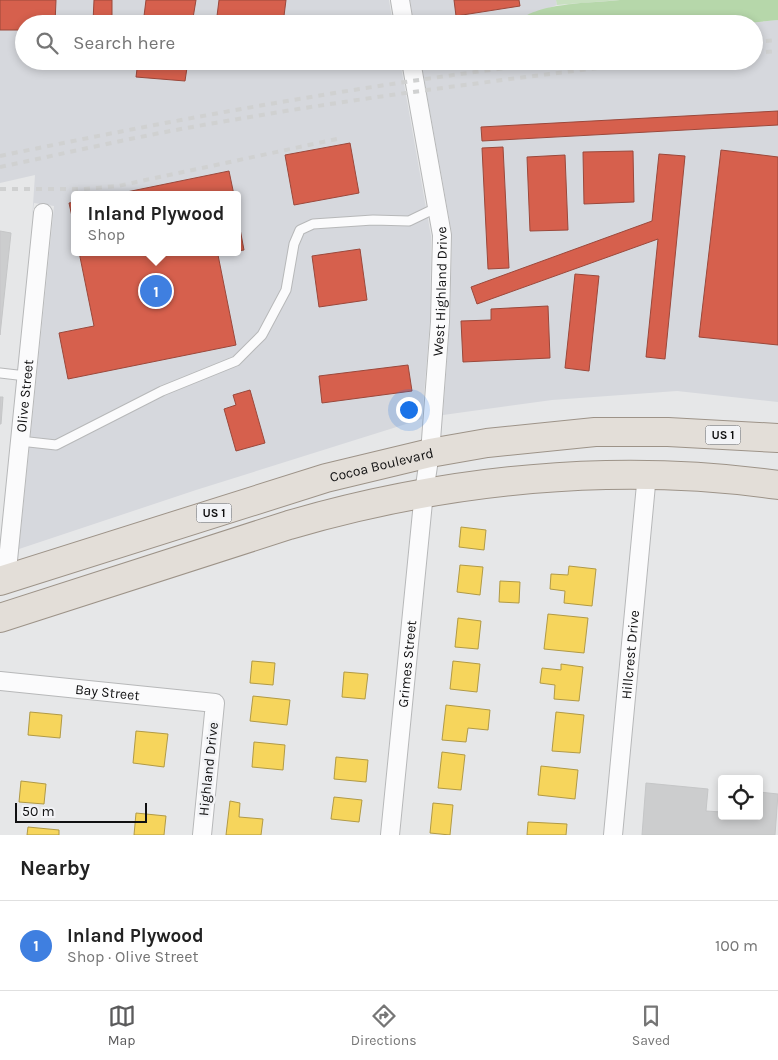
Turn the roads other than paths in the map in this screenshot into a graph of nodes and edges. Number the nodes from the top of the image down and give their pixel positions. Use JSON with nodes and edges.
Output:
{"nodes":[{"id":1,"x":400,"y":0,"type":"edge"},
{"id":2,"x":402,"y":15,"type":"edge"},
{"id":3,"x":413,"y":70,"type":"edge"},
{"id":4,"x":436,"y":208,"type":"junction"},
{"id":5,"x":43,"y":213,"type":"dead end"},
{"id":6,"x":0,"y":373,"type":"edge"},
{"id":7,"x":26,"y":376,"type":"junction"},
{"id":8,"x":778,"y":438,"type":"edge"},
{"id":9,"x":20,"y":441,"type":"junction"},
{"id":10,"x":430,"y":453,"type":"junction"},
{"id":11,"x":646,"y":474,"type":"junction"},
{"id":12,"x":777,"y":484,"type":"edge"},
{"id":13,"x":424,"y":492,"type":"junction"},
{"id":14,"x":201,"y":517,"type":"junction"},
{"id":15,"x":1,"y":604,"type":"edge"},
{"id":16,"x":0,"y":681,"type":"edge"},
{"id":17,"x":214,"y":703,"type":"joint"},
{"id":18,"x":202,"y":835,"type":"edge"},
{"id":19,"x":390,"y":835,"type":"edge"},
{"id":20,"x":612,"y":835,"type":"edge"}],
"edges":[{"from":1,"to":2,"type":"street"},
{"from":3,"to":4,"type":"street","name":"West Highland Drive"},
{"from":4,"to":9,"type":"lane"},
{"from":4,"to":10,"type":"street","name":"West Highland Drive"},
{"from":5,"to":7,"type":"street","name":"Olive Street"},
{"from":6,"to":7,"type":"lane"},
{"from":7,"to":9,"type":"street","name":"Olive Street"},
{"from":8,"to":10,"type":"main road","name":"Cocoa Boulevard","number":"US 1"},
{"from":9,"to":15,"type":"street","name":"Olive Street"},
{"from":10,"to":13,"type":"street","name":"West Highland Drive"},
{"from":10,"to":14,"type":"main road","name":"Cocoa Boulevard","number":"US 1"},
{"from":11,"to":12,"type":"main road","number":"US 1"},
{"from":11,"to":13,"type":"main road","number":"US 1"},
{"from":11,"to":20,"type":"street","name":"Hillcrest Drive"},
{"from":13,"to":15,"type":"main road","number":"US 1"},
{"from":13,"to":19,"type":"street","name":"Grimes Street"},
{"from":14,"to":15,"type":"main road","name":"Cocoa Boulevard","number":"US 1"},
{"from":14,"to":15,"type":"main road"},
{"from":16,"to":17,"type":"street","name":"Bay Street"},
{"from":17,"to":18,"type":"street","name":"Highland Drive"}]}
